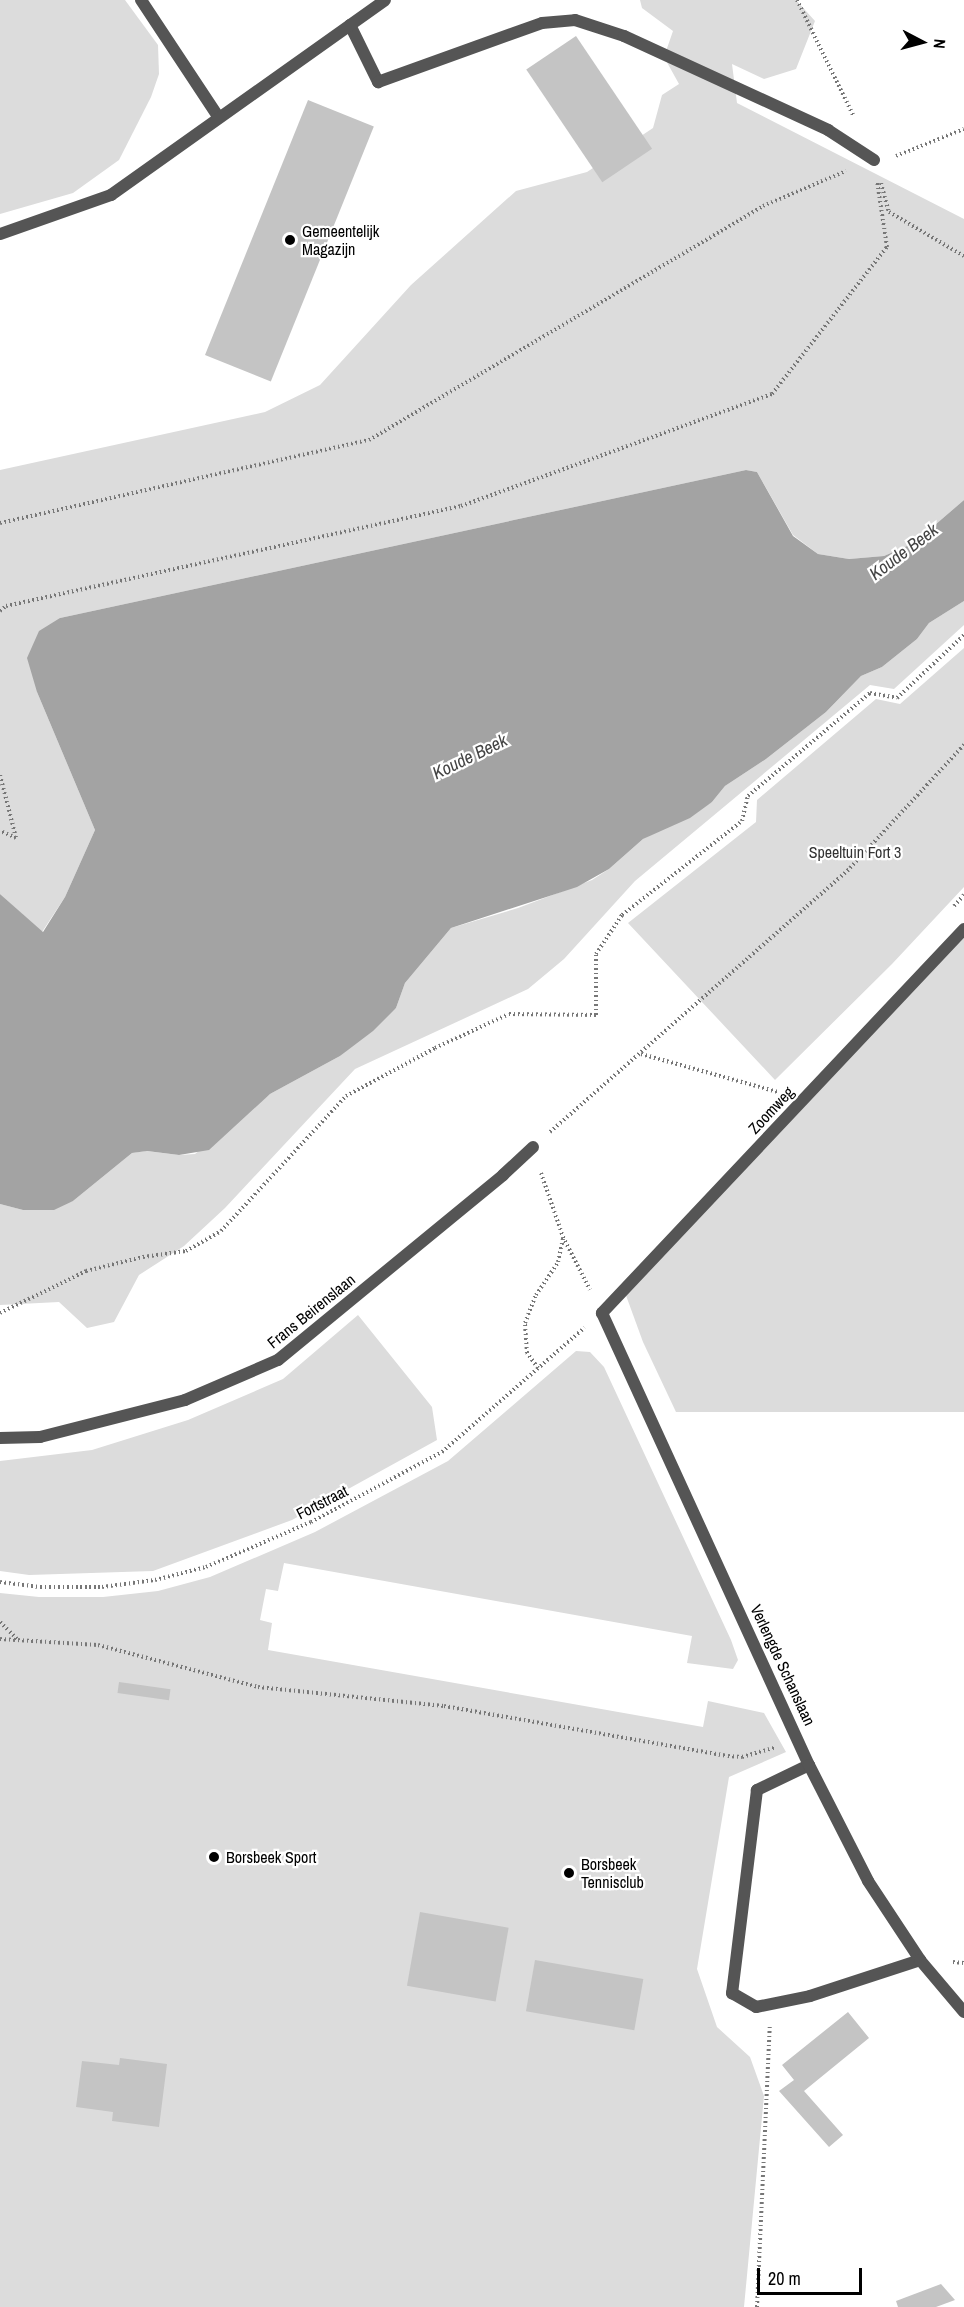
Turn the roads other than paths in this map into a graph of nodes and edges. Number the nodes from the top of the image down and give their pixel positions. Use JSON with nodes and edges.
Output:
{"nodes":[{"id":1,"x":141,"y":0,"type":"edge"},
{"id":2,"x":385,"y":0,"type":"edge"},
{"id":3,"x":350,"y":25,"type":"junction"},
{"id":4,"x":219,"y":118,"type":"junction"},
{"id":5,"x":874,"y":160,"type":"road end"},
{"id":6,"x":0,"y":234,"type":"edge"},
{"id":7,"x":964,"y":929,"type":"edge"},
{"id":8,"x":533,"y":1147,"type":"road end"},
{"id":9,"x":602,"y":1313,"type":"joint"},
{"id":10,"x":0,"y":1438,"type":"edge"},
{"id":11,"x":809,"y":1765,"type":"junction"},
{"id":12,"x":920,"y":1960,"type":"junction"},
{"id":13,"x":964,"y":2012,"type":"edge"}],
"edges":[{"from":1,"to":4,"type":"street"},
{"from":2,"to":3,"type":"street"},
{"from":3,"to":4,"type":"street"},
{"from":3,"to":5,"type":"street"},
{"from":4,"to":6,"type":"street"},
{"from":7,"to":9,"type":"street","name":"Zoomweg"},
{"from":8,"to":10,"type":"street","name":"Frans Beirenslaan"},
{"from":9,"to":11,"type":"street","name":"Verlengde Schanslaan"},
{"from":11,"to":12,"type":"street","name":"Verlengde Schanslaan"},
{"from":11,"to":12,"type":"street"},
{"from":12,"to":13,"type":"street","name":"Verlengde Schanslaan"}]}
